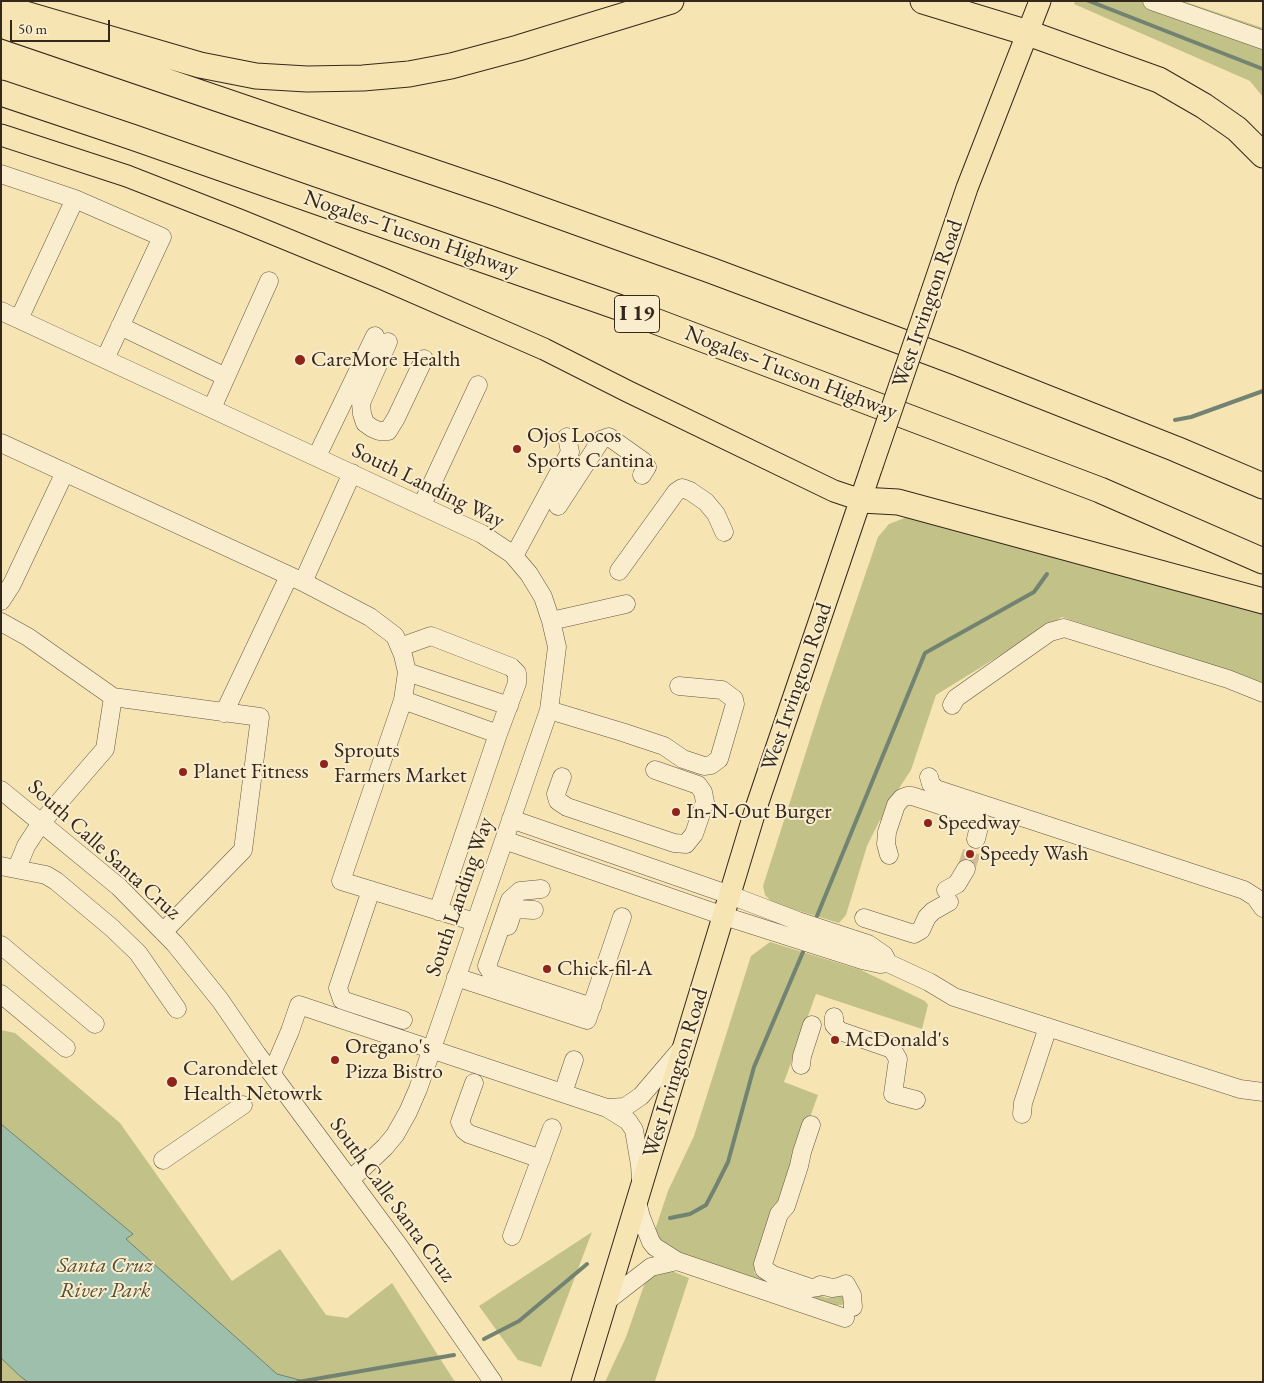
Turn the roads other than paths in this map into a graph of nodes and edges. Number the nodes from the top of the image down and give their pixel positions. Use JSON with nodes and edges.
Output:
{"nodes":[{"id":1,"x":671,"y":1,"type":"edge"},
{"id":2,"x":923,"y":1,"type":"edge"},
{"id":3,"x":1040,"y":1,"type":"edge"},
{"id":4,"x":1152,"y":1,"type":"edge"},
{"id":5,"x":1,"y":7,"type":"edge"},
{"id":6,"x":1,"y":25,"type":"edge"},
{"id":7,"x":1028,"y":33,"type":"junction"},
{"id":8,"x":1263,"y":40,"type":"edge"},
{"id":9,"x":1,"y":93,"type":"edge"},
{"id":10,"x":1,"y":135,"type":"edge"},
{"id":11,"x":1263,"y":155,"type":"edge"},
{"id":12,"x":1,"y":174,"type":"edge"},
{"id":13,"x":75,"y":199,"type":"junction"},
{"id":14,"x":269,"y":281,"type":"dead end"},
{"id":15,"x":1,"y":311,"type":"edge"},
{"id":16,"x":19,"y":319,"type":"junction"},
{"id":17,"x":120,"y":326,"type":"junction"},
{"id":18,"x":105,"y":359,"type":"junction"},
{"id":19,"x":424,"y":359,"type":"dead end"},
{"id":20,"x":226,"y":377,"type":"junction"},
{"id":21,"x":478,"y":386,"type":"dead end"},
{"id":22,"x":212,"y":408,"type":"junction"},
{"id":23,"x":567,"y":437,"type":"dead end"},
{"id":24,"x":1,"y":443,"type":"edge"},
{"id":25,"x":317,"y":456,"type":"junction"},
{"id":26,"x":65,"y":472,"type":"junction"},
{"id":27,"x":352,"y":473,"type":"junction"},
{"id":28,"x":642,"y":475,"type":"dead end"},
{"id":29,"x":1263,"y":486,"type":"edge"},
{"id":30,"x":861,"y":500,"type":"junction"},
{"id":31,"x":422,"y":505,"type":"junction"},
{"id":32,"x":558,"y":506,"type":"dead end"},
{"id":33,"x":724,"y":532,"type":"dead end"},
{"id":34,"x":514,"y":556,"type":"junction"},
{"id":35,"x":1263,"y":561,"type":"edge"},
{"id":36,"x":619,"y":571,"type":"dead end"},
{"id":37,"x":296,"y":579,"type":"junction"},
{"id":38,"x":1,"y":601,"type":"edge"},
{"id":39,"x":1263,"y":601,"type":"edge"},
{"id":40,"x":626,"y":604,"type":"dead end"},
{"id":41,"x":551,"y":621,"type":"junction"},
{"id":42,"x":1,"y":622,"type":"edge"},
{"id":43,"x":400,"y":647,"type":"junction"},
{"id":44,"x":407,"y":672,"type":"junction"},
{"id":45,"x":679,"y":686,"type":"dead end"},
{"id":46,"x":1263,"y":693,"type":"edge"},
{"id":47,"x":113,"y":697,"type":"junction"},
{"id":48,"x":403,"y":700,"type":"junction"},
{"id":49,"x":952,"y":705,"type":"dead end"},
{"id":50,"x":508,"y":706,"type":"junction"},
{"id":51,"x":549,"y":710,"type":"junction"},
{"id":52,"x":224,"y":713,"type":"junction"},
{"id":53,"x":498,"y":734,"type":"junction"},
{"id":54,"x":655,"y":770,"type":"dead end"},
{"id":55,"x":562,"y":777,"type":"dead end"},
{"id":56,"x":930,"y":777,"type":"dead end"},
{"id":57,"x":1,"y":790,"type":"edge"},
{"id":58,"x":512,"y":819,"type":"junction"},
{"id":59,"x":41,"y":823,"type":"junction"},
{"id":60,"x":976,"y":839,"type":"tunnel mouth"},
{"id":61,"x":504,"y":840,"type":"junction"},
{"id":62,"x":889,"y":856,"type":"dead end"},
{"id":63,"x":9,"y":867,"type":"edge"},
{"id":64,"x":966,"y":869,"type":"tunnel mouth"},
{"id":65,"x":541,"y":889,"type":"dead end"},
{"id":66,"x":370,"y":890,"type":"junction"},
{"id":67,"x":730,"y":895,"type":"junction"},
{"id":68,"x":1260,"y":900,"type":"edge"},
{"id":69,"x":534,"y":910,"type":"dead end"},
{"id":70,"x":438,"y":911,"type":"junction"},
{"id":71,"x":724,"y":916,"type":"junction"},
{"id":72,"x":622,"y":917,"type":"dead end"},
{"id":73,"x":864,"y":918,"type":"dead end"},
{"id":74,"x":475,"y":922,"type":"junction"},
{"id":75,"x":163,"y":932,"type":"junction"},
{"id":76,"x":1,"y":945,"type":"edge"},
{"id":77,"x":493,"y":949,"type":"junction"},
{"id":78,"x":888,"y":963,"type":"junction"},
{"id":79,"x":456,"y":977,"type":"junction"},
{"id":80,"x":1,"y":994,"type":"edge"},
{"id":81,"x":592,"y":1007,"type":"junction"},
{"id":82,"x":177,"y":1009,"type":"dead end"},
{"id":83,"x":834,"y":1017,"type":"dead end"},
{"id":84,"x":403,"y":1020,"type":"dead end"},
{"id":85,"x":95,"y":1024,"type":"dead end"},
{"id":86,"x":812,"y":1025,"type":"dead end"},
{"id":87,"x":1048,"y":1027,"type":"junction"},
{"id":88,"x":685,"y":1044,"type":"junction"},
{"id":89,"x":66,"y":1048,"type":"dead end"},
{"id":90,"x":431,"y":1049,"type":"junction"},
{"id":91,"x":574,"y":1060,"type":"dead end"},
{"id":92,"x":801,"y":1065,"type":"dead end"},
{"id":93,"x":272,"y":1073,"type":"junction"},
{"id":94,"x":474,"y":1083,"type":"dead end"},
{"id":95,"x":1263,"y":1092,"type":"edge"},
{"id":96,"x":563,"y":1093,"type":"junction"},
{"id":97,"x":916,"y":1100,"type":"dead end"},
{"id":98,"x":243,"y":1105,"type":"dead end"},
{"id":99,"x":607,"y":1108,"type":"junction"},
{"id":100,"x":1022,"y":1114,"type":"dead end"},
{"id":101,"x":811,"y":1125,"type":"dead end"},
{"id":102,"x":552,"y":1128,"type":"dead end"},
{"id":103,"x":541,"y":1158,"type":"junction"},
{"id":104,"x":163,"y":1160,"type":"dead end"},
{"id":105,"x":350,"y":1180,"type":"junction"},
{"id":106,"x":639,"y":1197,"type":"junction"},
{"id":107,"x":512,"y":1236,"type":"dead end"},
{"id":108,"x":677,"y":1261,"type":"junction"},
{"id":109,"x":607,"y":1301,"type":"junction"},
{"id":110,"x":493,"y":1382,"type":"edge"},
{"id":111,"x":582,"y":1382,"type":"edge"}],
"edges":[{"from":1,"to":5,"type":"highway"},
{"from":2,"to":7,"type":"highway"},
{"from":3,"to":7,"type":"main road","name":"West Irvington Road"},
{"from":4,"to":8,"type":"street"},
{"from":6,"to":29,"type":"highway"},
{"from":7,"to":11,"type":"highway"},
{"from":7,"to":30,"type":"main road","name":"West Irvington Road","bridge":true},
{"from":9,"to":35,"type":"highway","name":"Nogales–Tucson Highway","number":"I 19"},
{"from":10,"to":30,"type":"main road"},
{"from":12,"to":13,"type":"street"},
{"from":13,"to":16,"type":"street"},
{"from":13,"to":17,"type":"street"},
{"from":14,"to":20,"type":"street"},
{"from":15,"to":16,"type":"street","name":"South Landing Way"},
{"from":16,"to":18,"type":"street","name":"South Landing Way"},
{"from":17,"to":18,"type":"street"},
{"from":17,"to":20,"type":"street"},
{"from":18,"to":22,"type":"street","name":"South Landing Way"},
{"from":19,"to":25,"type":"street"},
{"from":20,"to":22,"type":"street"},
{"from":21,"to":31,"type":"street"},
{"from":22,"to":25,"type":"street","name":"South Landing Way"},
{"from":23,"to":34,"type":"street"},
{"from":24,"to":26,"type":"street"},
{"from":25,"to":27,"type":"street","name":"South Landing Way"},
{"from":26,"to":37,"type":"street"},
{"from":26,"to":38,"type":"street"},
{"from":27,"to":31,"type":"street","name":"South Landing Way"},
{"from":27,"to":37,"type":"street"},
{"from":28,"to":32,"type":"street"},
{"from":30,"to":39,"type":"highway"},
{"from":30,"to":67,"type":"main road","name":"West Irvington Road"},
{"from":31,"to":34,"type":"street","name":"South Landing Way"},
{"from":33,"to":36,"type":"street"},
{"from":34,"to":41,"type":"street","name":"South Landing Way"},
{"from":37,"to":43,"type":"street"},
{"from":37,"to":52,"type":"street"},
{"from":40,"to":41,"type":"street"},
{"from":41,"to":51,"type":"street","name":"South Landing Way"},
{"from":42,"to":47,"type":"street"},
{"from":43,"to":44,"type":"street"},
{"from":43,"to":50,"type":"street"},
{"from":44,"to":48,"type":"street"},
{"from":44,"to":50,"type":"street"},
{"from":45,"to":51,"type":"street"},
{"from":46,"to":49,"type":"street"},
{"from":47,"to":52,"type":"street"},
{"from":47,"to":59,"type":"street"},
{"from":48,"to":53,"type":"street"},
{"from":48,"to":66,"type":"street"},
{"from":50,"to":53,"type":"street"},
{"from":51,"to":58,"type":"street","name":"South Landing Way"},
{"from":52,"to":75,"type":"street"},
{"from":53,"to":70,"type":"street"},
{"from":54,"to":55,"type":"street"},
{"from":56,"to":68,"type":"street"},
{"from":57,"to":59,"type":"street","name":"South Calle Santa Cruz"},
{"from":58,"to":61,"type":"street","name":"South Landing Way"},
{"from":58,"to":67,"type":"street"},
{"from":59,"to":63,"type":"street"},
{"from":59,"to":75,"type":"street","name":"South Calle Santa Cruz"},
{"from":60,"to":62,"type":"street"},
{"from":61,"to":71,"type":"street"},
{"from":61,"to":74,"type":"street","name":"South Landing Way"},
{"from":63,"to":82,"type":"street"},
{"from":64,"to":73,"type":"street"},
{"from":65,"to":77,"type":"street"},
{"from":66,"to":70,"type":"street"},
{"from":66,"to":84,"type":"street"},
{"from":67,"to":71,"type":"main road","name":"West Irvington Road"},
{"from":67,"to":78,"type":"street"},
{"from":69,"to":77,"type":"street"},
{"from":70,"to":74,"type":"street"},
{"from":71,"to":78,"type":"street"},
{"from":71,"to":88,"type":"main road","name":"West Irvington Road"},
{"from":72,"to":81,"type":"street"},
{"from":74,"to":79,"type":"street","name":"South Landing Way"},
{"from":75,"to":93,"type":"street","name":"South Calle Santa Cruz"},
{"from":76,"to":85,"type":"street"},
{"from":77,"to":81,"type":"street"},
{"from":78,"to":87,"type":"street"},
{"from":79,"to":81,"type":"street"},
{"from":79,"to":90,"type":"street","name":"South Landing Way"},
{"from":80,"to":89,"type":"street"},
{"from":83,"to":97,"type":"street"},
{"from":86,"to":92,"type":"street"},
{"from":87,"to":95,"type":"street"},
{"from":87,"to":100,"type":"street"},
{"from":88,"to":99,"type":"street"},
{"from":88,"to":106,"type":"main road","name":"West Irvington Road"},
{"from":90,"to":93,"type":"street"},
{"from":90,"to":96,"type":"street"},
{"from":90,"to":105,"type":"street","name":"South Landing Way"},
{"from":91,"to":96,"type":"street"},
{"from":93,"to":105,"type":"street","name":"South Calle Santa Cruz"},
{"from":94,"to":103,"type":"street"},
{"from":96,"to":99,"type":"street"},
{"from":98,"to":104,"type":"street"},
{"from":99,"to":106,"type":"street"},
{"from":101,"to":108,"type":"street"},
{"from":102,"to":103,"type":"street"},
{"from":103,"to":107,"type":"street"},
{"from":105,"to":110,"type":"street","name":"South Calle Santa Cruz"},
{"from":106,"to":108,"type":"street"},
{"from":106,"to":109,"type":"main road","name":"West Irvington Road"},
{"from":108,"to":109,"type":"street"},
{"from":109,"to":111,"type":"main road","name":"West Irvington Road"}]}
